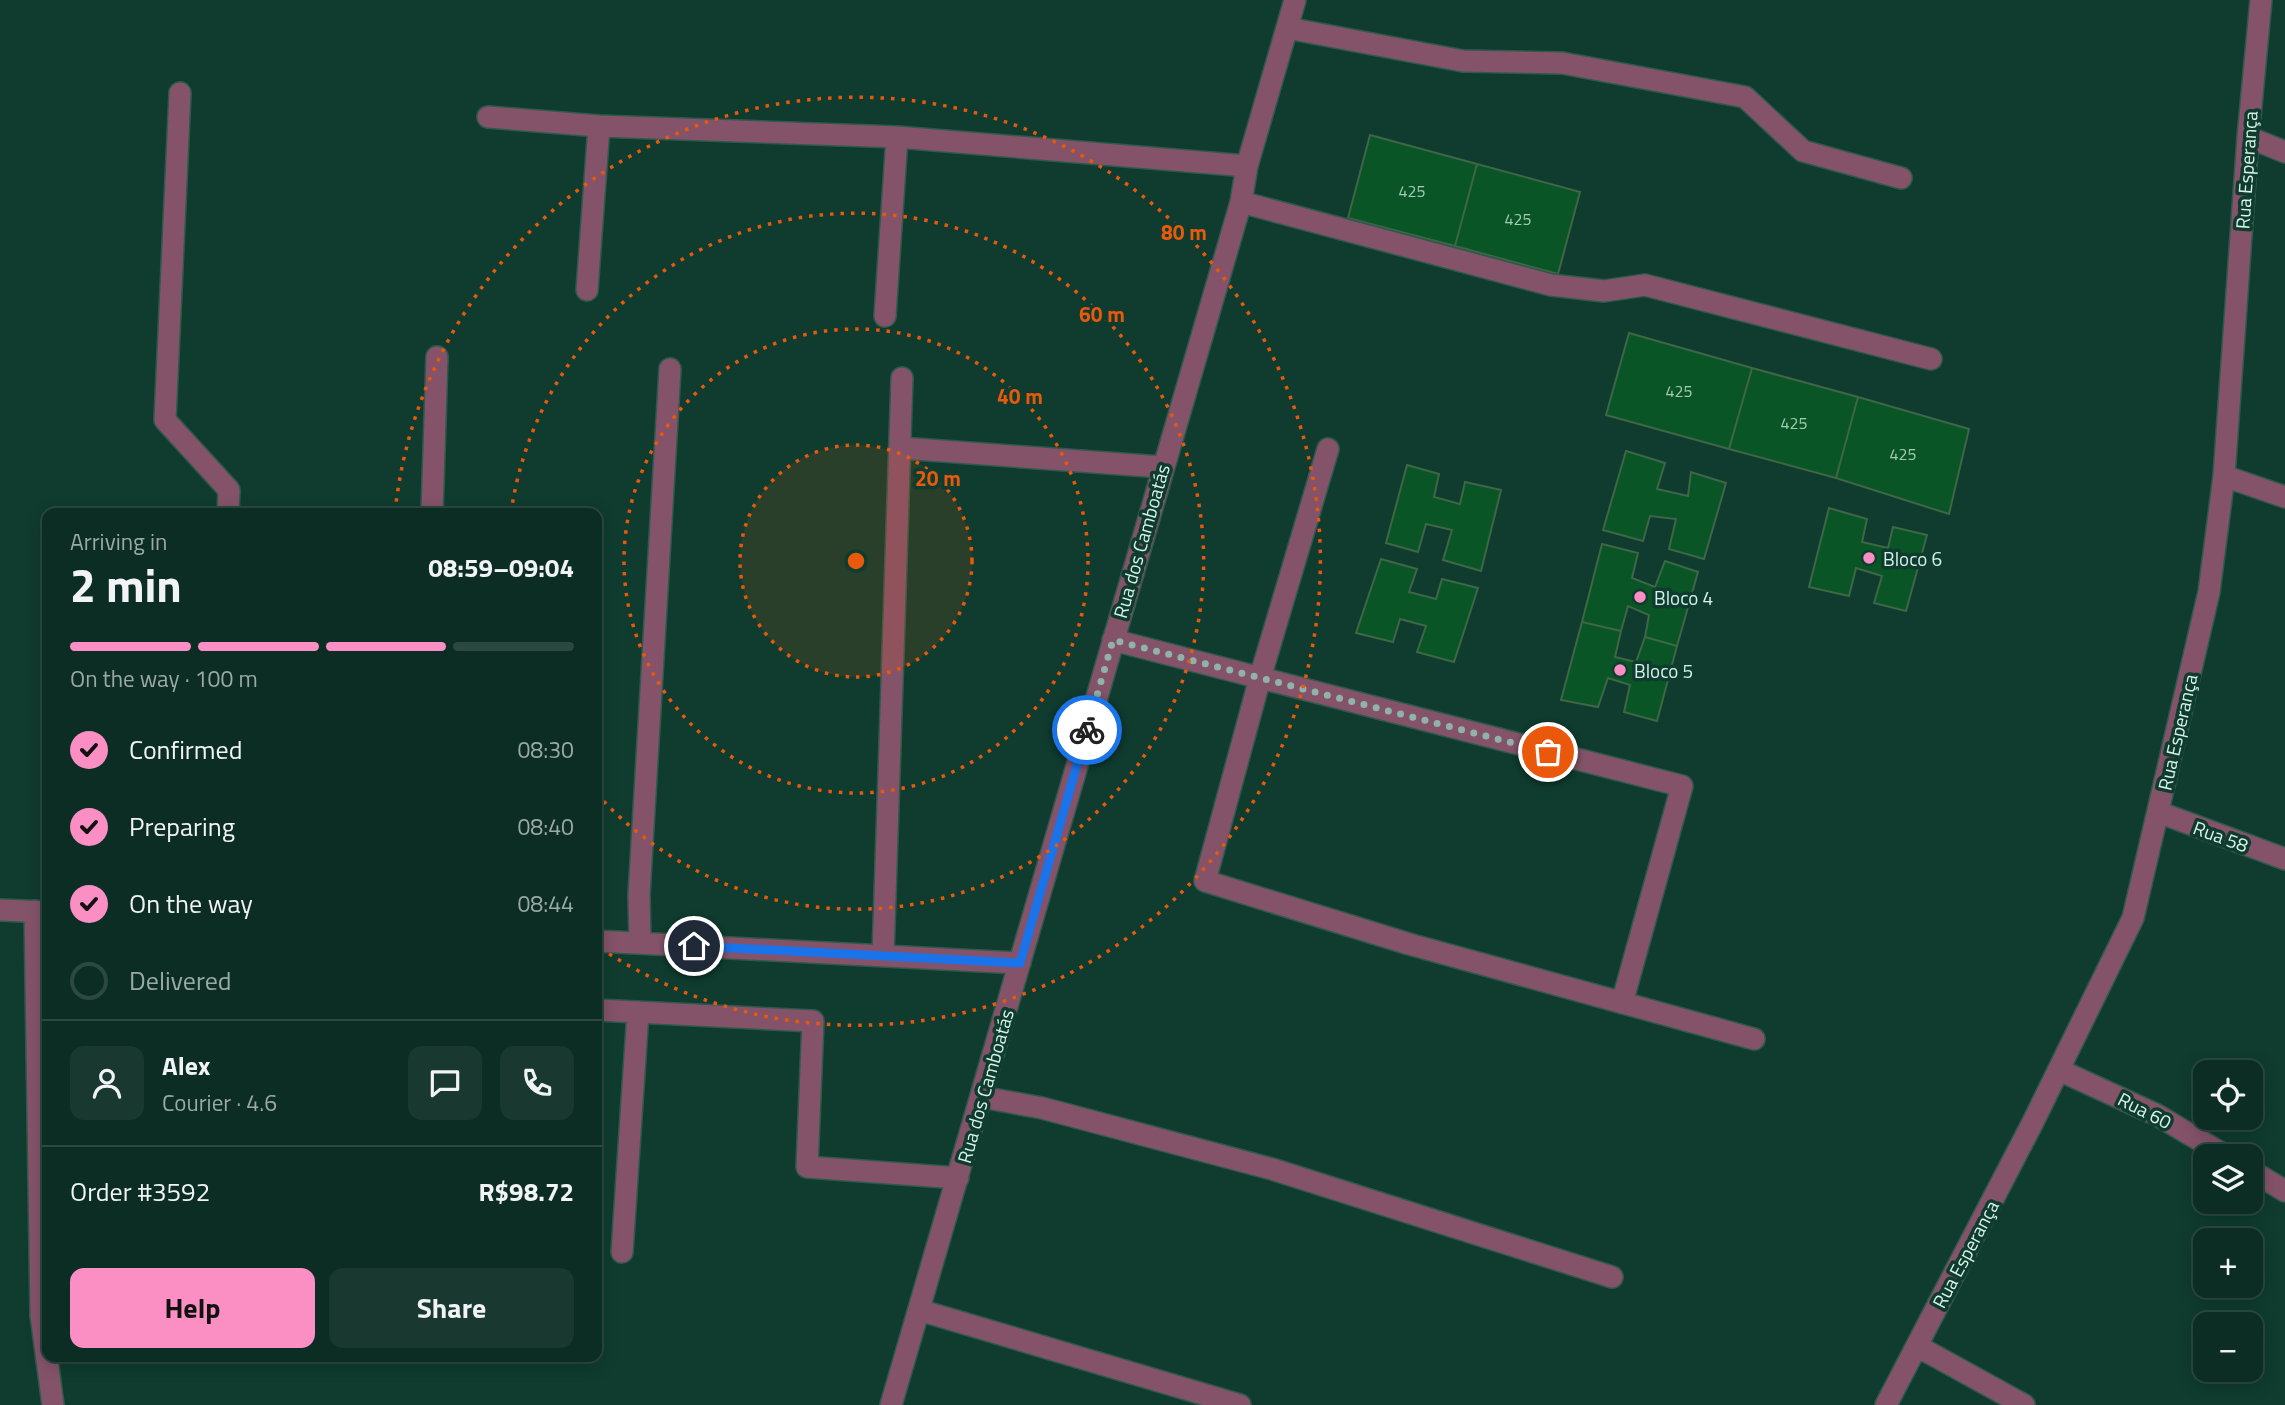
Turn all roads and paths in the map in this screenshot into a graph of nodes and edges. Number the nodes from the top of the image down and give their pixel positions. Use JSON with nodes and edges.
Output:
{"nodes":[{"id":1,"x":1295,"y":0,"type":"edge"},
{"id":2,"x":2261,"y":0,"type":"edge"},
{"id":3,"x":1287,"y":28,"type":"junction"},
{"id":4,"x":180,"y":93,"type":"dead end"},
{"id":5,"x":488,"y":117,"type":"dead end"},
{"id":6,"x":599,"y":126,"type":"junction"},
{"id":7,"x":897,"y":137,"type":"junction"},
{"id":8,"x":2248,"y":137,"type":"junction"},
{"id":9,"x":2285,"y":152,"type":"edge"},
{"id":10,"x":1247,"y":166,"type":"junction"},
{"id":11,"x":1901,"y":178,"type":"dead end"},
{"id":12,"x":1241,"y":202,"type":"junction"},
{"id":13,"x":587,"y":290,"type":"dead end"},
{"id":14,"x":885,"y":316,"type":"dead end"},
{"id":15,"x":437,"y":357,"type":"dead end"},
{"id":16,"x":1931,"y":359,"type":"dead end"},
{"id":17,"x":670,"y":369,"type":"dead end"},
{"id":18,"x":902,"y":378,"type":"dead end"},
{"id":19,"x":901,"y":448,"type":"junction"},
{"id":20,"x":1328,"y":449,"type":"dead end"},
{"id":21,"x":1162,"y":467,"type":"junction"},
{"id":22,"x":2224,"y":476,"type":"junction"},
{"id":23,"x":2285,"y":497,"type":"edge"},
{"id":24,"x":228,"y":508,"type":"edge"},
{"id":25,"x":432,"y":508,"type":"edge"},
{"id":26,"x":1113,"y":640,"type":"junction"},
{"id":27,"x":1260,"y":678,"type":"junction"},
{"id":28,"x":2158,"y":812,"type":"junction"},
{"id":29,"x":2285,"y":859,"type":"edge"},
{"id":30,"x":0,"y":910,"type":"edge"},
{"id":31,"x":41,"y":912,"type":"edge"},
{"id":32,"x":602,"y":941,"type":"edge"},
{"id":33,"x":640,"y":943,"type":"junction"},
{"id":34,"x":883,"y":956,"type":"junction"},
{"id":35,"x":1020,"y":963,"type":"junction"},
{"id":36,"x":1622,"y":1003,"type":"junction"},
{"id":37,"x":602,"y":1010,"type":"edge"},
{"id":38,"x":639,"y":1012,"type":"junction"},
{"id":39,"x":1754,"y":1039,"type":"dead end"},
{"id":40,"x":2059,"y":1070,"type":"junction"},
{"id":41,"x":982,"y":1097,"type":"junction"},
{"id":42,"x":2206,"y":1144,"type":"edge"},
{"id":43,"x":958,"y":1178,"type":"junction"},
{"id":44,"x":2263,"y":1178,"type":"edge"},
{"id":45,"x":2285,"y":1191,"type":"edge"},
{"id":46,"x":622,"y":1252,"type":"dead end"},
{"id":47,"x":1612,"y":1277,"type":"dead end"},
{"id":48,"x":919,"y":1310,"type":"junction"},
{"id":49,"x":42,"y":1322,"type":"edge"},
{"id":50,"x":1917,"y":1346,"type":"junction"},
{"id":51,"x":47,"y":1362,"type":"edge"},
{"id":52,"x":53,"y":1405,"type":"edge"},
{"id":53,"x":891,"y":1405,"type":"edge"},
{"id":54,"x":1240,"y":1405,"type":"edge"},
{"id":55,"x":1886,"y":1405,"type":"edge"},
{"id":56,"x":2024,"y":1405,"type":"edge"}],
"edges":[{"from":1,"to":3,"type":"street","name":"Rua dos Camboatás"},
{"from":2,"to":8,"type":"street","name":"Rua Esperança"},
{"from":3,"to":10,"type":"street","name":"Rua dos Camboatás"},
{"from":3,"to":11,"type":"street"},
{"from":4,"to":24,"type":"street"},
{"from":5,"to":6,"type":"street"},
{"from":6,"to":7,"type":"street"},
{"from":6,"to":13,"type":"street"},
{"from":7,"to":10,"type":"street"},
{"from":7,"to":14,"type":"street"},
{"from":8,"to":9,"type":"street"},
{"from":8,"to":22,"type":"street","name":"Rua Esperança"},
{"from":10,"to":12,"type":"street","name":"Rua dos Camboatás"},
{"from":12,"to":16,"type":"street"},
{"from":12,"to":21,"type":"street","name":"Rua dos Camboatás"},
{"from":15,"to":25,"type":"street"},
{"from":17,"to":33,"type":"street"},
{"from":18,"to":19,"type":"street"},
{"from":19,"to":21,"type":"street"},
{"from":19,"to":34,"type":"street"},
{"from":20,"to":27,"type":"street"},
{"from":21,"to":26,"type":"street","name":"Rua dos Camboatás"},
{"from":22,"to":23,"type":"street"},
{"from":22,"to":28,"type":"street","name":"Rua Esperança"},
{"from":26,"to":27,"type":"street"},
{"from":26,"to":35,"type":"street","name":"Rua dos Camboatás"},
{"from":27,"to":36,"type":"street"},
{"from":27,"to":36,"type":"street"},
{"from":28,"to":29,"type":"street","name":"Rua 58"},
{"from":28,"to":40,"type":"street","name":"Rua Esperança"},
{"from":30,"to":31,"type":"street"},
{"from":31,"to":49,"type":"street"},
{"from":32,"to":33,"type":"street"},
{"from":33,"to":34,"type":"street"},
{"from":34,"to":35,"type":"street"},
{"from":35,"to":41,"type":"street","name":"Rua dos Camboatás"},
{"from":36,"to":39,"type":"street"},
{"from":37,"to":38,"type":"street"},
{"from":38,"to":43,"type":"street"},
{"from":38,"to":46,"type":"street"},
{"from":40,"to":42,"type":"street","name":"Rua 60"},
{"from":40,"to":50,"type":"street","name":"Rua Esperança"},
{"from":41,"to":43,"type":"street","name":"Rua dos Camboatás"},
{"from":41,"to":47,"type":"street"},
{"from":43,"to":48,"type":"street","name":"Rua dos Camboatás"},
{"from":44,"to":45,"type":"street"},
{"from":48,"to":53,"type":"street","name":"Rua dos Camboatás"},
{"from":48,"to":54,"type":"street"},
{"from":50,"to":55,"type":"street","name":"Rua Esperança"},
{"from":50,"to":56,"type":"street"},
{"from":51,"to":52,"type":"street"}]}
